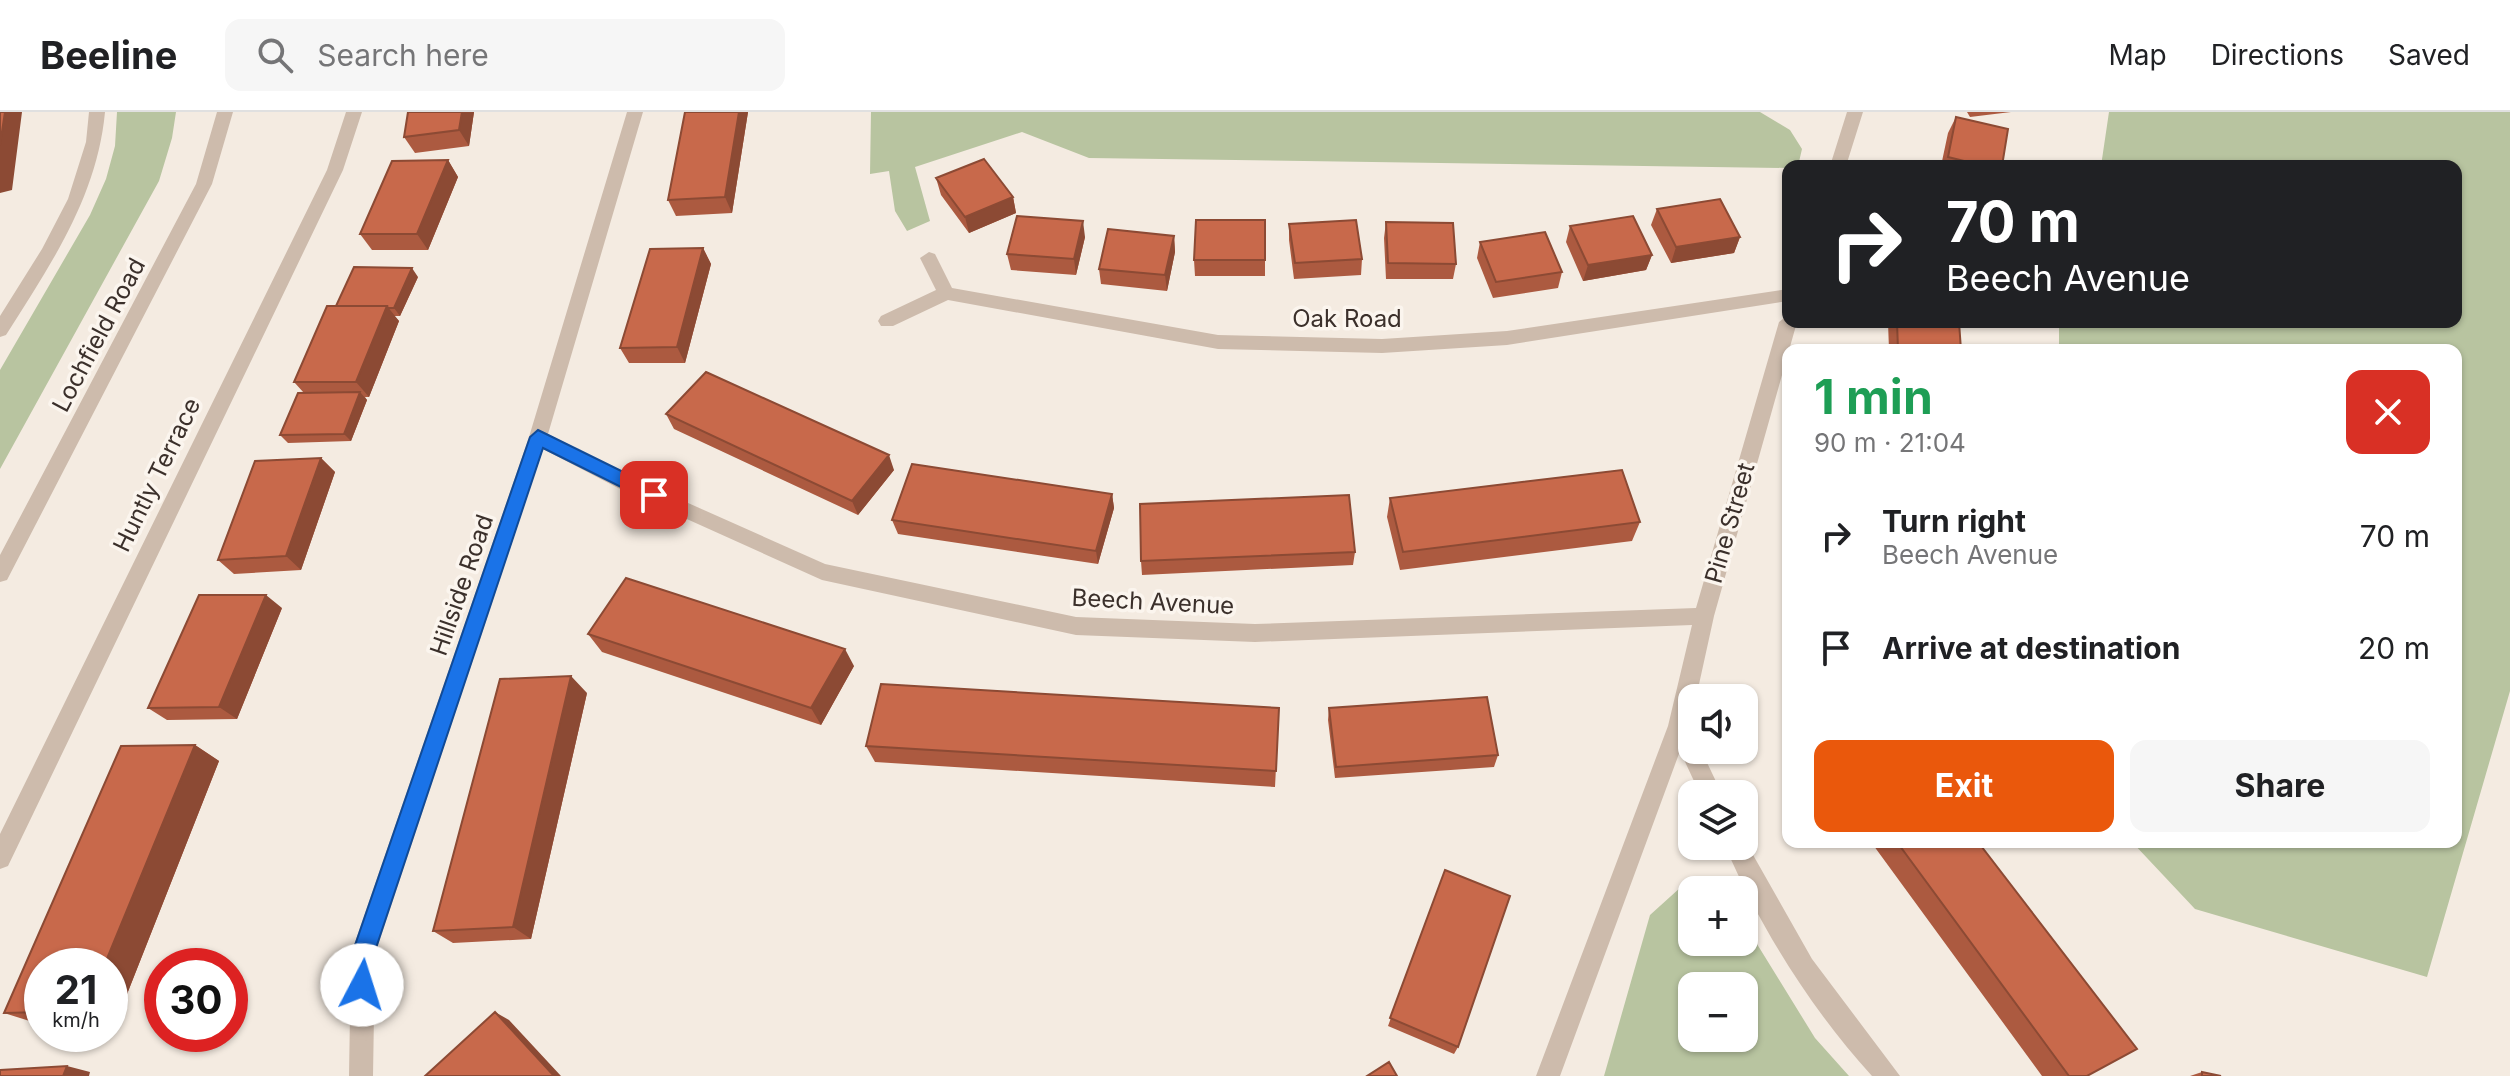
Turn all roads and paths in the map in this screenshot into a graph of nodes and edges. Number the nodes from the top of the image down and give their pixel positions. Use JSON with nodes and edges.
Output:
{"nodes":[{"id":1,"x":97,"y":112,"type":"edge"},
{"id":2,"x":225,"y":112,"type":"edge"},
{"id":3,"x":354,"y":112,"type":"edge"},
{"id":4,"x":635,"y":112,"type":"edge"},
{"id":5,"x":1855,"y":112,"type":"edge"},
{"id":6,"x":1840,"y":160,"type":"edge"},
{"id":7,"x":929,"y":258,"type":"dead end"},
{"id":8,"x":946,"y":293,"type":"junction"},
{"id":9,"x":1782,"y":296,"type":"edge"},
{"id":10,"x":887,"y":321,"type":"dead end"},
{"id":11,"x":1786,"y":328,"type":"edge"},
{"id":12,"x":0,"y":330,"type":"edge"},
{"id":13,"x":538,"y":437,"type":"junction"},
{"id":14,"x":0,"y":574,"type":"edge"},
{"id":15,"x":1704,"y":616,"type":"junction"},
{"id":16,"x":1689,"y":684,"type":"edge"},
{"id":17,"x":1678,"y":729,"type":"edge"},
{"id":18,"x":0,"y":858,"type":"edge"},
{"id":19,"x":1743,"y":860,"type":"edge"},
{"id":20,"x":361,"y":1076,"type":"edge"},
{"id":21,"x":1548,"y":1076,"type":"edge"},
{"id":22,"x":1888,"y":1076,"type":"edge"}],
"edges":[{"from":1,"to":12,"type":"street"},
{"from":2,"to":14,"type":"street","name":"Lochfield Road"},
{"from":3,"to":18,"type":"street","name":"Huntly Terrace"},
{"from":4,"to":13,"type":"street","name":"Hillside Road"},
{"from":5,"to":6,"type":"street"},
{"from":7,"to":8,"type":"street"},
{"from":8,"to":9,"type":"street","name":"Oak Road"},
{"from":8,"to":10,"type":"street"},
{"from":11,"to":15,"type":"street","name":"Pine Street"},
{"from":13,"to":15,"type":"street","name":"Beech Avenue"},
{"from":13,"to":20,"type":"street","name":"Hillside Road"},
{"from":15,"to":16,"type":"street","name":"Pine Street"},
{"from":17,"to":21,"type":"street","name":"Pine Street"},
{"from":19,"to":22,"type":"street"}]}
